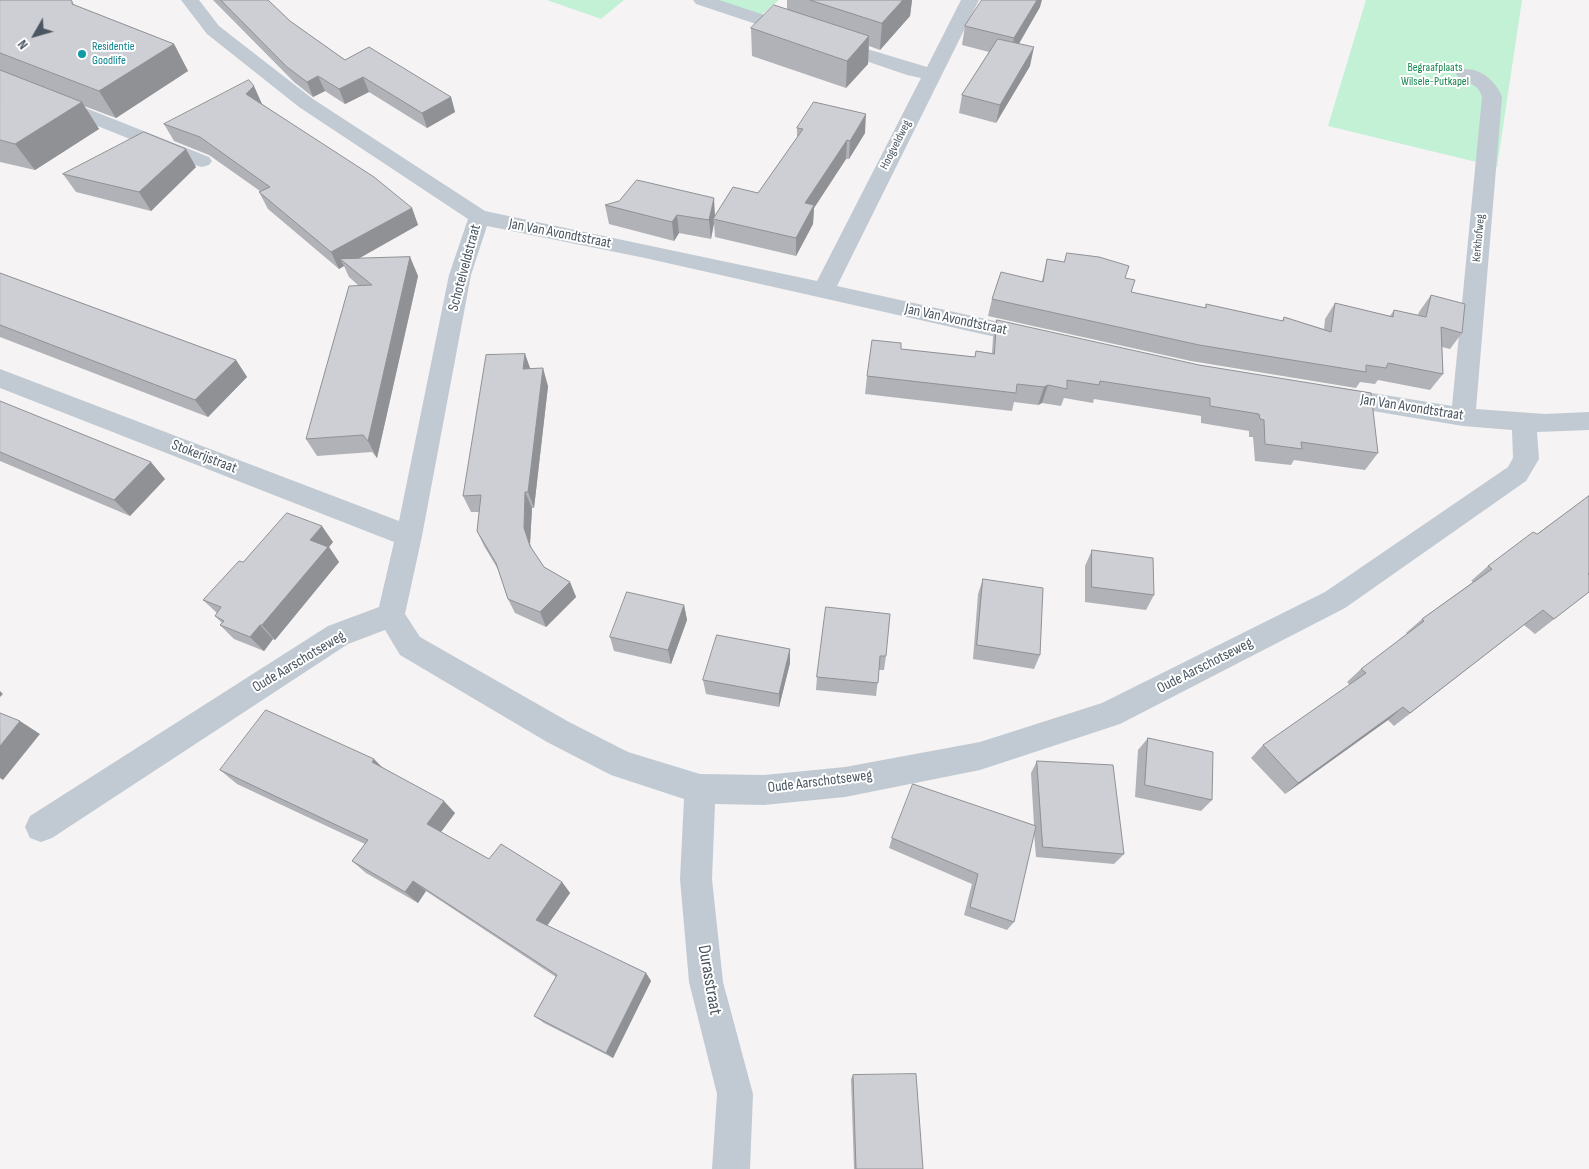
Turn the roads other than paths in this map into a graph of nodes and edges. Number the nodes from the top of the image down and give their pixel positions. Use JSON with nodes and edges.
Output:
{"nodes":[{"id":1,"x":190,"y":0,"type":"edge"},
{"id":2,"x":702,"y":0,"type":"edge"},
{"id":3,"x":970,"y":0,"type":"edge"},
{"id":4,"x":932,"y":74,"type":"junction"},
{"id":5,"x":1465,"y":74,"type":"dead end"},
{"id":6,"x":0,"y":80,"type":"edge"},
{"id":7,"x":202,"y":161,"type":"dead end"},
{"id":8,"x":479,"y":217,"type":"junction"},
{"id":9,"x":823,"y":291,"type":"junction"},
{"id":10,"x":1054,"y":342,"type":"edge"},
{"id":11,"x":0,"y":378,"type":"edge"},
{"id":12,"x":1317,"y":393,"type":"edge"},
{"id":13,"x":1463,"y":417,"type":"junction"},
{"id":14,"x":1589,"y":420,"type":"edge"},
{"id":15,"x":1524,"y":422,"type":"junction"},
{"id":16,"x":409,"y":536,"type":"junction"},
{"id":17,"x":391,"y":615,"type":"junction"},
{"id":18,"x":700,"y":789,"type":"junction"},
{"id":19,"x":41,"y":827,"type":"dead end"},
{"id":20,"x":731,"y":1169,"type":"edge"}],
"edges":[{"from":1,"to":8,"type":"street","name":"Schotelveldstraat"},
{"from":2,"to":4,"type":"street"},
{"from":3,"to":4,"type":"street","name":"Hoogveldweg"},
{"from":4,"to":9,"type":"street","name":"Hoogveldweg"},
{"from":5,"to":13,"type":"street","name":"Kerkhofweg"},
{"from":6,"to":7,"type":"street"},
{"from":8,"to":9,"type":"street","name":"Jan Van Avondtstraat"},
{"from":8,"to":16,"type":"street","name":"Schotelveldstraat"},
{"from":9,"to":10,"type":"street","name":"Jan Van Avondtstraat"},
{"from":11,"to":16,"type":"street","name":"Stokerijstraat"},
{"from":12,"to":13,"type":"street","name":"Jan Van Avondtstraat"},
{"from":13,"to":15,"type":"street","name":"Jan Van Avondtstraat"},
{"from":14,"to":15,"type":"street"},
{"from":15,"to":18,"type":"street","name":"Oude Aarschotseweg"},
{"from":16,"to":17,"type":"street","name":"Schotelveldstraat"},
{"from":17,"to":18,"type":"street","name":"Oude Aarschotseweg"},
{"from":17,"to":19,"type":"street","name":"Oude Aarschotseweg"},
{"from":18,"to":20,"type":"street","name":"Durasstraat"}]}
